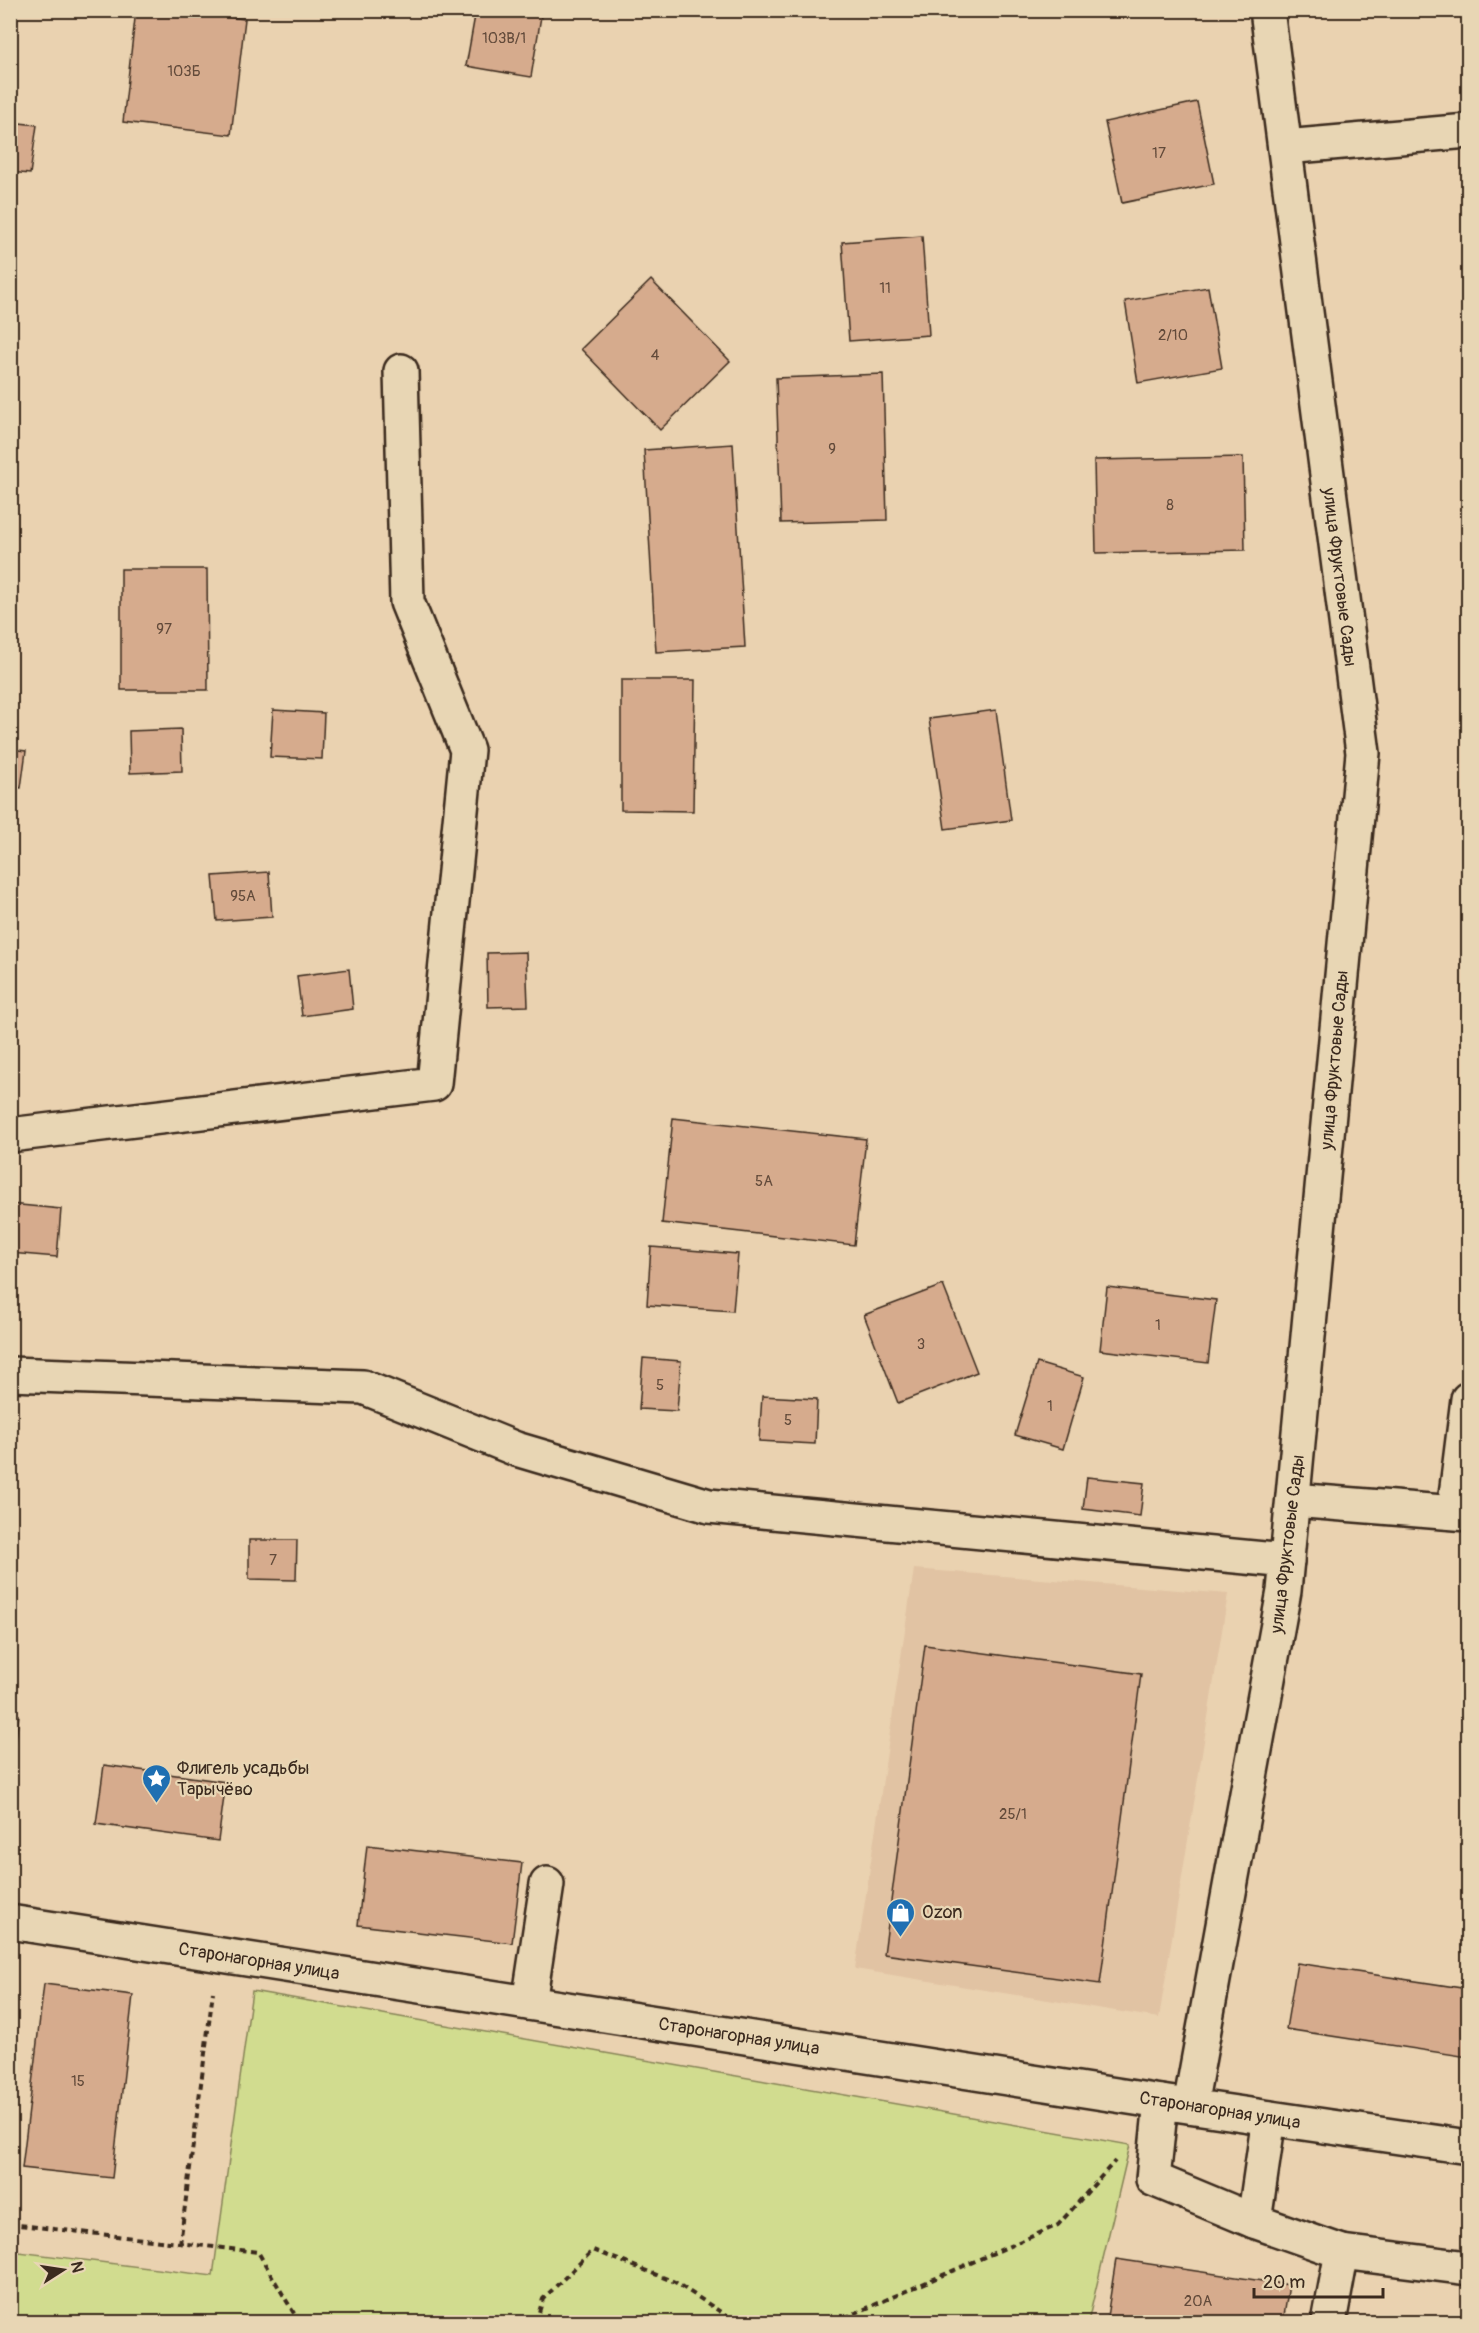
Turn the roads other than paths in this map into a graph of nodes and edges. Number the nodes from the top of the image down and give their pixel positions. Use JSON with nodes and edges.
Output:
{"nodes":[{"id":1,"x":1268,"y":10,"type":"edge"},
{"id":2,"x":1468,"y":131,"type":"edge"},
{"id":3,"x":1285,"y":147,"type":"junction"},
{"id":4,"x":401,"y":371,"type":"dead end"},
{"id":5,"x":10,"y":1135,"type":"edge"},
{"id":6,"x":10,"y":1374,"type":"edge"},
{"id":7,"x":1468,"y":1399,"type":"edge"},
{"id":8,"x":1293,"y":1500,"type":"junction"},
{"id":9,"x":1461,"y":1513,"type":"edge"},
{"id":10,"x":1287,"y":1561,"type":"junction"},
{"id":11,"x":547,"y":1884,"type":"dead end"},
{"id":12,"x":10,"y":1922,"type":"edge"},
{"id":13,"x":529,"y":2003,"type":"junction"},
{"id":14,"x":1175,"y":2104,"type":"junction"},
{"id":15,"x":1269,"y":2118,"type":"junction"},
{"id":16,"x":1468,"y":2148,"type":"edge"},
{"id":17,"x":1254,"y":2221,"type":"junction"},
{"id":18,"x":1342,"y":2252,"type":"junction"},
{"id":19,"x":1468,"y":2268,"type":"edge"},
{"id":20,"x":1329,"y":2322,"type":"edge"}],
"edges":[{"from":1,"to":3,"type":"street","name":"улица Фруктовые Сады"},
{"from":2,"to":3,"type":"street"},
{"from":3,"to":8,"type":"street","name":"улица Фруктовые Сады"},
{"from":4,"to":5,"type":"street"},
{"from":6,"to":10,"type":"street"},
{"from":7,"to":9,"type":"street"},
{"from":8,"to":9,"type":"street"},
{"from":8,"to":10,"type":"street","name":"улица Фруктовые Сады"},
{"from":10,"to":14,"type":"street","name":"улица Фруктовые Сады"},
{"from":11,"to":13,"type":"street"},
{"from":12,"to":13,"type":"street","name":"Старонагорная улица"},
{"from":13,"to":14,"type":"street","name":"Старонагорная улица"},
{"from":14,"to":15,"type":"street","name":"Старонагорная улица"},
{"from":14,"to":17,"type":"street","name":"улица Фруктовые Сады"},
{"from":15,"to":16,"type":"street","name":"Старонагорная улица"},
{"from":15,"to":17,"type":"street"},
{"from":17,"to":18,"type":"street"},
{"from":18,"to":19,"type":"street"},
{"from":18,"to":20,"type":"street"}]}
